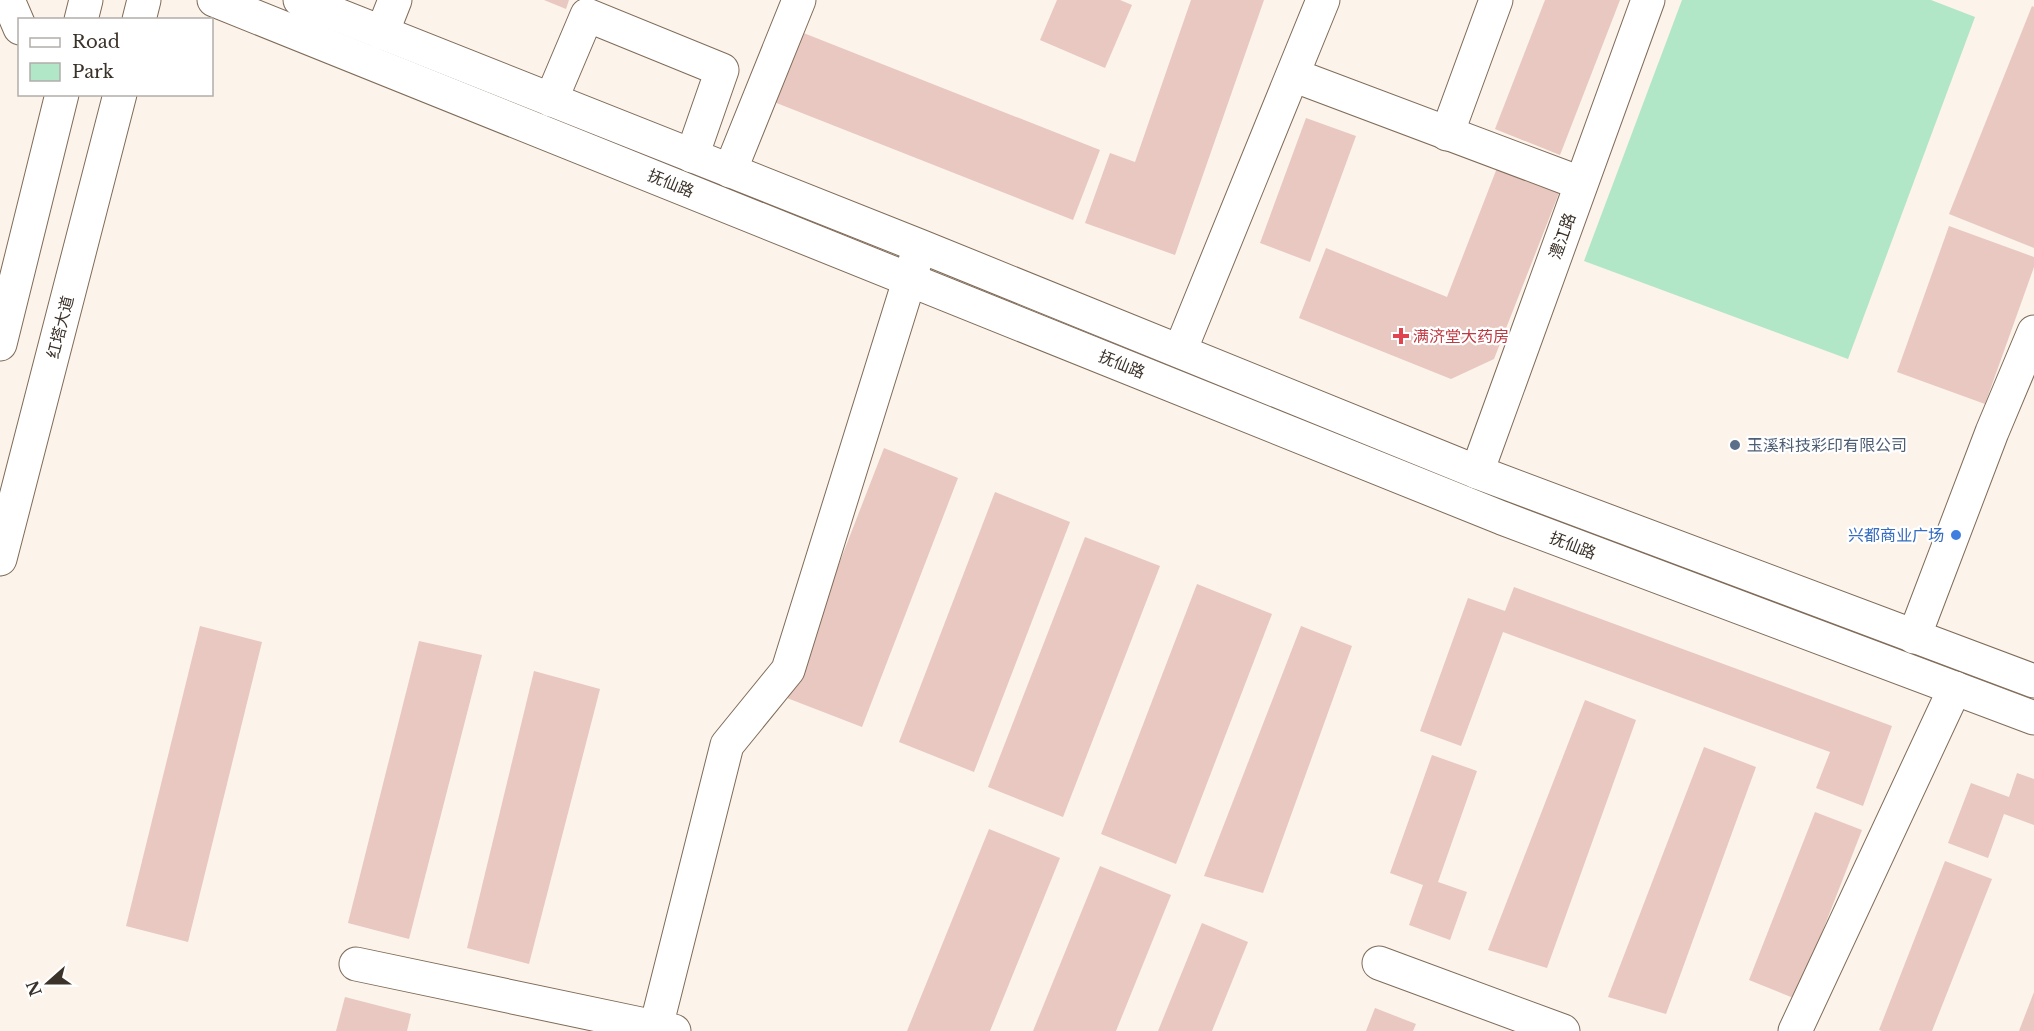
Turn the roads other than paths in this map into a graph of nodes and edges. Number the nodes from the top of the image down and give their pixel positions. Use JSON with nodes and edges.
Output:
{"nodes":[{"id":1,"x":8,"y":0,"type":"edge"},
{"id":2,"x":86,"y":0,"type":"edge"},
{"id":3,"x":144,"y":0,"type":"edge"},
{"id":4,"x":214,"y":0,"type":"edge"},
{"id":5,"x":300,"y":0,"type":"edge"},
{"id":6,"x":395,"y":0,"type":"edge"},
{"id":7,"x":799,"y":0,"type":"edge"},
{"id":8,"x":1323,"y":0,"type":"edge"},
{"id":9,"x":1496,"y":0,"type":"edge"},
{"id":10,"x":1647,"y":0,"type":"edge"},
{"id":11,"x":82,"y":18,"type":"edge"},
{"id":12,"x":140,"y":18,"type":"edge"},
{"id":13,"x":18,"y":23,"type":"edge"},
{"id":14,"x":382,"y":33,"type":"junction"},
{"id":15,"x":1293,"y":75,"type":"junction"},
{"id":16,"x":42,"y":96,"type":"edge"},
{"id":17,"x":62,"y":96,"type":"edge"},
{"id":18,"x":119,"y":96,"type":"edge"},
{"id":19,"x":551,"y":100,"type":"junction"},
{"id":20,"x":1447,"y":134,"type":"junction"},
{"id":21,"x":692,"y":156,"type":"junction"},
{"id":22,"x":44,"y":170,"type":"junction"},
{"id":23,"x":730,"y":171,"type":"junction"},
{"id":24,"x":1580,"y":183,"type":"junction"},
{"id":25,"x":920,"y":246,"type":"junction"},
{"id":26,"x":910,"y":279,"type":"junction"},
{"id":27,"x":2034,"y":332,"type":"edge"},
{"id":28,"x":0,"y":344,"type":"edge"},
{"id":29,"x":1180,"y":351,"type":"junction"},
{"id":30,"x":1477,"y":472,"type":"junction"},
{"id":31,"x":0,"y":559,"type":"edge"},
{"id":32,"x":1914,"y":637,"type":"junction"},
{"id":33,"x":2034,"y":681,"type":"edge"},
{"id":34,"x":1955,"y":688,"type":"junction"},
{"id":35,"x":2034,"y":718,"type":"edge"},
{"id":36,"x":1379,"y":963,"type":"dead end"},
{"id":37,"x":356,"y":964,"type":"dead end"},
{"id":38,"x":662,"y":1030,"type":"edge"},
{"id":39,"x":1563,"y":1031,"type":"edge"},
{"id":40,"x":1795,"y":1031,"type":"edge"}],
"edges":[{"from":1,"to":13,"type":"main road"},
{"from":2,"to":11,"type":"main road"},
{"from":3,"to":12,"type":"main road"},
{"from":4,"to":26,"type":"main road","name":"抚仙路"},
{"from":5,"to":14,"type":"main road","name":"抚仙路"},
{"from":6,"to":14,"type":"main road"},
{"from":7,"to":23,"type":"main road"},
{"from":8,"to":15,"type":"main road"},
{"from":9,"to":20,"type":"main road"},
{"from":10,"to":24,"type":"main road","name":"澧江路"},
{"from":14,"to":19,"type":"main road","name":"抚仙路"},
{"from":15,"to":20,"type":"main road"},
{"from":15,"to":29,"type":"main road"},
{"from":16,"to":22,"type":"main road"},
{"from":17,"to":22,"type":"main road"},
{"from":18,"to":31,"type":"main road","name":"红塔大道"},
{"from":19,"to":21,"type":"main road","name":"抚仙路"},
{"from":19,"to":21,"type":"main road"},
{"from":20,"to":24,"type":"main road"},
{"from":21,"to":23,"type":"main road","name":"抚仙路"},
{"from":22,"to":28,"type":"main road"},
{"from":23,"to":25,"type":"main road","name":"抚仙路"},
{"from":24,"to":30,"type":"main road","name":"澧江路"},
{"from":25,"to":26,"type":"main road"},
{"from":25,"to":29,"type":"main road","name":"抚仙路"},
{"from":26,"to":34,"type":"main road","name":"抚仙路"},
{"from":26,"to":38,"type":"main road"},
{"from":27,"to":32,"type":"main road"},
{"from":29,"to":30,"type":"main road","name":"抚仙路"},
{"from":30,"to":32,"type":"main road","name":"抚仙路"},
{"from":32,"to":33,"type":"main road","name":"抚仙路"},
{"from":34,"to":35,"type":"main road","name":"抚仙路"},
{"from":34,"to":40,"type":"main road"},
{"from":36,"to":39,"type":"main road"},
{"from":37,"to":38,"type":"main road"}]}
